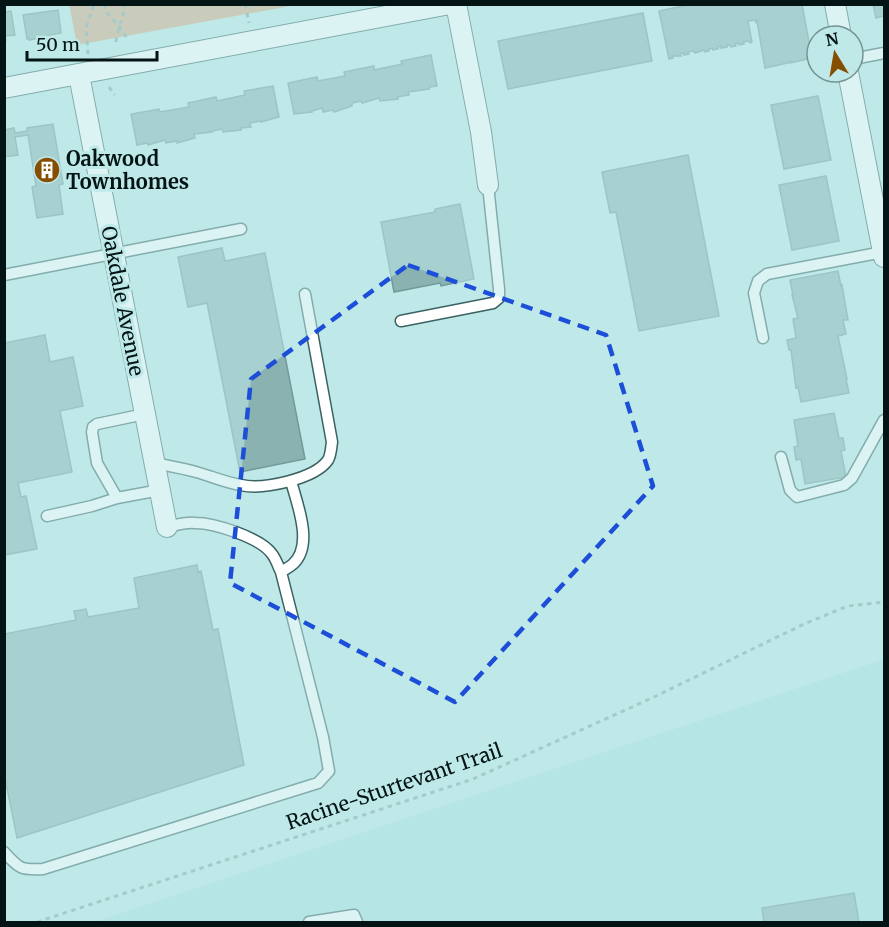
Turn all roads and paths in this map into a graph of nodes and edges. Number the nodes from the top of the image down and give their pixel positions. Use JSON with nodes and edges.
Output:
{"nodes":[{"id":1,"x":105,"y":4,"type":"edge"},
{"id":2,"x":125,"y":4,"type":"edge"},
{"id":3,"x":450,"y":4,"type":"edge"},
{"id":4,"x":456,"y":4,"type":"edge"},
{"id":5,"x":835,"y":4,"type":"edge"},
{"id":6,"x":839,"y":24,"type":"edge"},
{"id":7,"x":119,"y":26,"type":"junction"},
{"id":8,"x":127,"y":40,"type":"dead end"},
{"id":9,"x":116,"y":42,"type":"dead end"},
{"id":10,"x":885,"y":53,"type":"edge"},
{"id":11,"x":865,"y":57,"type":"edge"},
{"id":12,"x":80,"y":75,"type":"junction"},
{"id":13,"x":851,"y":84,"type":"edge"},
{"id":14,"x":4,"y":88,"type":"edge"},
{"id":15,"x":488,"y":185,"type":"joint"},
{"id":16,"x":241,"y":229,"type":"dead end"},
{"id":17,"x":882,"y":230,"type":"edge"},
{"id":18,"x":114,"y":253,"type":"junction"},
{"id":19,"x":884,"y":254,"type":"edge"},
{"id":20,"x":4,"y":275,"type":"edge"},
{"id":21,"x":305,"y":294,"type":"dead end"},
{"id":22,"x":401,"y":321,"type":"dead end"},
{"id":23,"x":763,"y":338,"type":"dead end"},
{"id":24,"x":145,"y":414,"type":"junction"},
{"id":25,"x":885,"y":420,"type":"edge"},
{"id":26,"x":781,"y":457,"type":"dead end"},
{"id":27,"x":155,"y":463,"type":"junction"},
{"id":28,"x":291,"y":481,"type":"junction"},
{"id":29,"x":160,"y":490,"type":"junction"},
{"id":30,"x":117,"y":498,"type":"junction"},
{"id":31,"x":46,"y":516,"type":"dead end"},
{"id":32,"x":167,"y":527,"type":"joint"},
{"id":33,"x":280,"y":572,"type":"junction"},
{"id":34,"x":885,"y":602,"type":"edge"},
{"id":35,"x":4,"y":852,"type":"edge"},
{"id":36,"x":37,"y":922,"type":"edge"},
{"id":37,"x":309,"y":922,"type":"edge"},
{"id":38,"x":357,"y":922,"type":"edge"}],
"edges":[{"from":1,"to":7,"type":"path"},
{"from":2,"to":7,"type":"path"},
{"from":3,"to":12,"type":"street"},
{"from":4,"to":15,"type":"street"},
{"from":5,"to":6,"type":"street"},
{"from":7,"to":8,"type":"path"},
{"from":7,"to":9,"type":"path"},
{"from":10,"to":11,"type":"lane"},
{"from":12,"to":14,"type":"street"},
{"from":12,"to":18,"type":"street","name":"Oakdale Avenue"},
{"from":13,"to":17,"type":"street"},
{"from":15,"to":22,"type":"lane"},
{"from":16,"to":18,"type":"lane"},
{"from":17,"to":19,"type":"street"},
{"from":18,"to":20,"type":"lane"},
{"from":18,"to":24,"type":"street","name":"Oakdale Avenue"},
{"from":19,"to":23,"type":"lane"},
{"from":21,"to":28,"type":"lane"},
{"from":24,"to":27,"type":"street","name":"Oakdale Avenue"},
{"from":24,"to":30,"type":"lane"},
{"from":25,"to":26,"type":"lane"},
{"from":27,"to":28,"type":"lane"},
{"from":27,"to":29,"type":"street","name":"Oakdale Avenue"},
{"from":28,"to":33,"type":"lane"},
{"from":29,"to":30,"type":"lane"},
{"from":29,"to":32,"type":"street","name":"Oakdale Avenue"},
{"from":30,"to":31,"type":"lane"},
{"from":32,"to":33,"type":"lane"},
{"from":33,"to":35,"type":"lane"},
{"from":34,"to":36,"type":"path","name":"Racine-Sturtevant Trail"},
{"from":37,"to":38,"type":"lane"}]}
